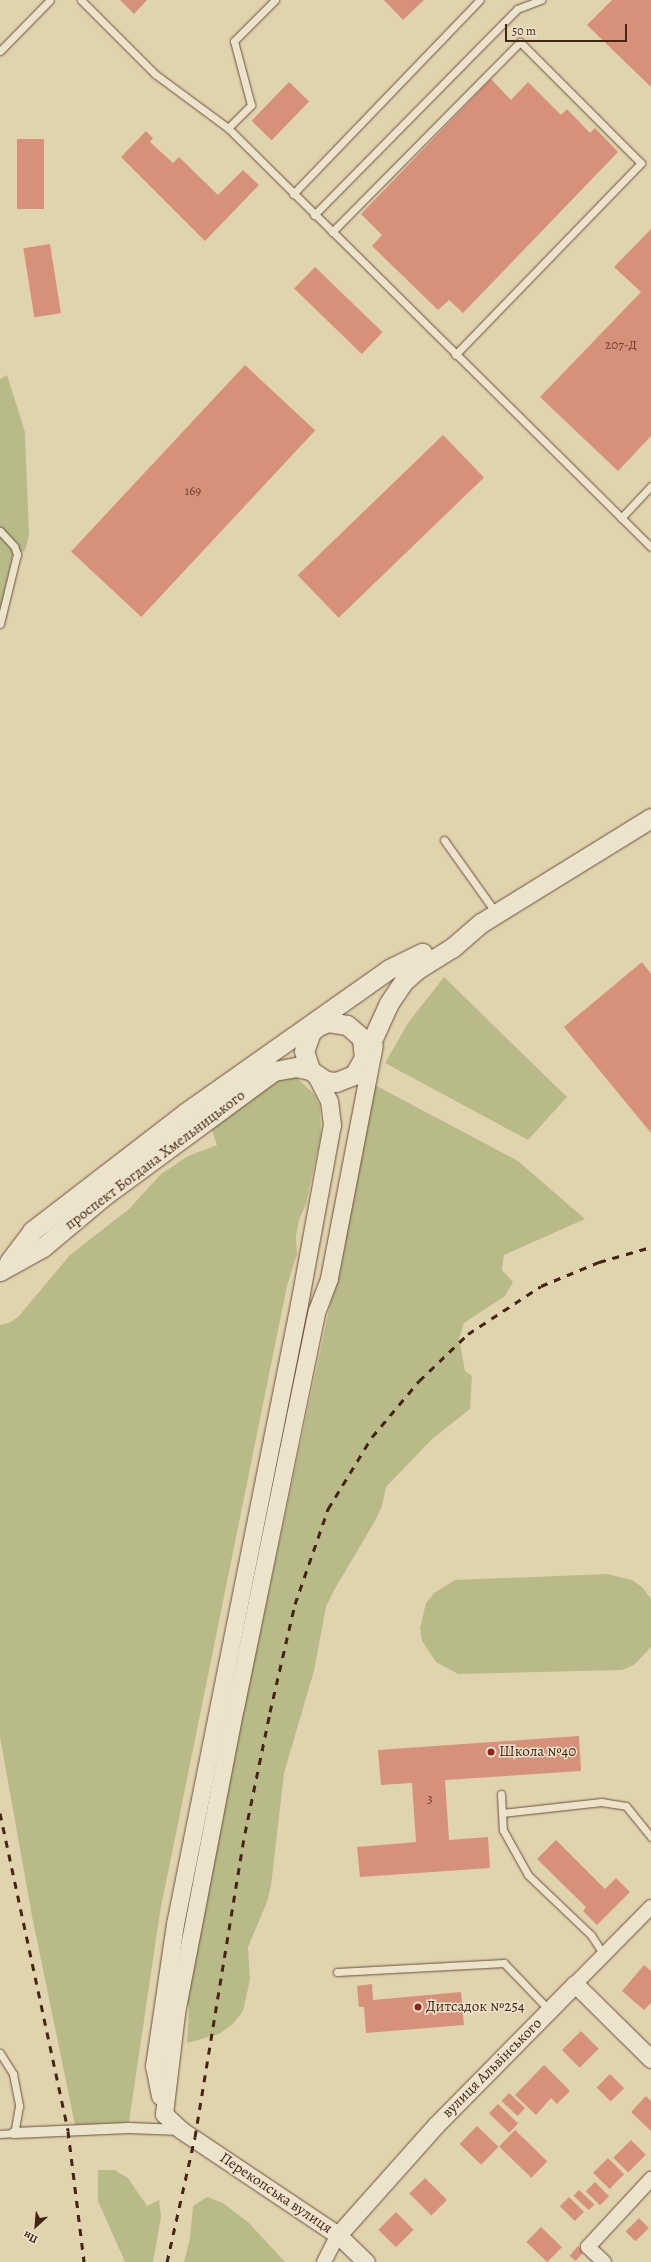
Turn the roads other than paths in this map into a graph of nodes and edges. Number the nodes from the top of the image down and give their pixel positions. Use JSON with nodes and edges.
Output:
{"nodes":[{"id":1,"x":50,"y":0,"type":"edge"},
{"id":2,"x":81,"y":0,"type":"edge"},
{"id":3,"x":275,"y":0,"type":"edge"},
{"id":4,"x":480,"y":0,"type":"edge"},
{"id":5,"x":541,"y":0,"type":"edge"},
{"id":6,"x":0,"y":51,"type":"edge"},
{"id":7,"x":228,"y":128,"type":"junction"},
{"id":8,"x":293,"y":194,"type":"junction"},
{"id":9,"x":314,"y":215,"type":"junction"},
{"id":10,"x":332,"y":232,"type":"junction"},
{"id":11,"x":455,"y":355,"type":"junction"},
{"id":12,"x":651,"y":486,"type":"edge"},
{"id":13,"x":621,"y":518,"type":"junction"},
{"id":14,"x":0,"y":531,"type":"edge"},
{"id":15,"x":651,"y":547,"type":"edge"},
{"id":16,"x":0,"y":624,"type":"edge"},
{"id":17,"x":651,"y":818,"type":"edge"},
{"id":18,"x":444,"y":840,"type":"dead end"},
{"id":19,"x":497,"y":913,"type":"junction"},
{"id":20,"x":481,"y":923,"type":"junction"},
{"id":21,"x":422,"y":953,"type":"junction"},
{"id":22,"x":382,"y":1020,"type":"junction"},
{"id":23,"x":328,"y":1022,"type":"junction"},
{"id":24,"x":311,"y":1032,"type":"junction"},
{"id":25,"x":288,"y":1039,"type":"junction"},
{"id":26,"x":362,"y":1063,"type":"junction"},
{"id":27,"x":313,"y":1073,"type":"junction"},
{"id":28,"x":3,"y":1269,"type":"edge"},
{"id":29,"x":317,"y":1310,"type":"junction"},
{"id":30,"x":501,"y":1794,"type":"dead end"},
{"id":31,"x":502,"y":1813,"type":"junction"},
{"id":32,"x":651,"y":1837,"type":"edge"},
{"id":33,"x":651,"y":1907,"type":"edge"},
{"id":34,"x":604,"y":1955,"type":"junction"},
{"id":35,"x":337,"y":1972,"type":"dead end"},
{"id":36,"x":575,"y":1984,"type":"junction"},
{"id":37,"x":550,"y":2010,"type":"junction"},
{"id":38,"x":0,"y":2053,"type":"edge"},
{"id":39,"x":651,"y":2058,"type":"edge"},
{"id":40,"x":164,"y":2114,"type":"junction"},
{"id":41,"x":181,"y":2130,"type":"junction"},
{"id":42,"x":14,"y":2133,"type":"junction"},
{"id":43,"x":0,"y":2134,"type":"edge"},
{"id":44,"x":651,"y":2179,"type":"edge"},
{"id":45,"x":338,"y":2235,"type":"junction"},
{"id":46,"x":324,"y":2262,"type":"edge"},
{"id":47,"x":366,"y":2262,"type":"edge"},
{"id":48,"x":604,"y":2262,"type":"edge"}],
"edges":[{"from":1,"to":6,"type":"lane"},
{"from":2,"to":7,"type":"lane"},
{"from":3,"to":7,"type":"lane"},
{"from":4,"to":8,"type":"lane"},
{"from":5,"to":9,"type":"lane"},
{"from":7,"to":8,"type":"lane"},
{"from":8,"to":9,"type":"lane"},
{"from":9,"to":10,"type":"lane"},
{"from":10,"to":11,"type":"lane"},
{"from":10,"to":11,"type":"lane"},
{"from":11,"to":13,"type":"lane"},
{"from":12,"to":13,"type":"lane"},
{"from":13,"to":15,"type":"lane"},
{"from":14,"to":16,"type":"lane"},
{"from":17,"to":19,"type":"main road","name":"проспект Богдана Хмельницького"},
{"from":18,"to":19,"type":"lane"},
{"from":19,"to":20,"type":"main road","name":"проспект Богдана Хмельницького"},
{"from":20,"to":21,"type":"main road","name":"проспект Богдана Хмельницького"},
{"from":20,"to":22,"type":"main road","name":"проспект Богдана Хмельницького"},
{"from":21,"to":23,"type":"main road","name":"проспект Богдана Хмельницького"},
{"from":21,"to":25,"type":"main road","name":"проспект Богдана Хмельницького"},
{"from":22,"to":26,"type":"main road","name":"проспект Богдана Хмельницького"},
{"from":22,"to":29,"type":"street"},
{"from":23,"to":24,"type":"main road","name":"проспект Богдана Хмельницького"},
{"from":23,"to":26,"type":"main road"},
{"from":24,"to":25,"type":"main road","name":"проспект Богдана Хмельницького"},
{"from":24,"to":27,"type":"main road"},
{"from":25,"to":28,"type":"main road","name":"проспект Богдана Хмельницького"},
{"from":26,"to":27,"type":"main road","name":"проспект Богдана Хмельницького"},
{"from":26,"to":29,"type":"street"},
{"from":27,"to":28,"type":"main road","name":"проспект Богдана Хмельницького"},
{"from":27,"to":40,"type":"street"},
{"from":29,"to":40,"type":"street"},
{"from":30,"to":31,"type":"lane"},
{"from":31,"to":32,"type":"lane"},
{"from":31,"to":34,"type":"lane"},
{"from":33,"to":34,"type":"street","name":"вулиця Альвінського"},
{"from":34,"to":36,"type":"street","name":"вулиця Альвінського"},
{"from":35,"to":37,"type":"lane"},
{"from":36,"to":37,"type":"street","name":"вулиця Альвінського"},
{"from":36,"to":39,"type":"street"},
{"from":37,"to":45,"type":"street","name":"вулиця Альвінського"},
{"from":38,"to":42,"type":"lane"},
{"from":40,"to":41,"type":"street","name":"Перекопська вулиця"},
{"from":41,"to":42,"type":"street"},
{"from":41,"to":45,"type":"street","name":"Перекопська вулиця"},
{"from":42,"to":43,"type":"lane"},
{"from":44,"to":48,"type":"street"},
{"from":45,"to":46,"type":"street"},
{"from":45,"to":47,"type":"street","name":"Перекопська вулиця"}]}
